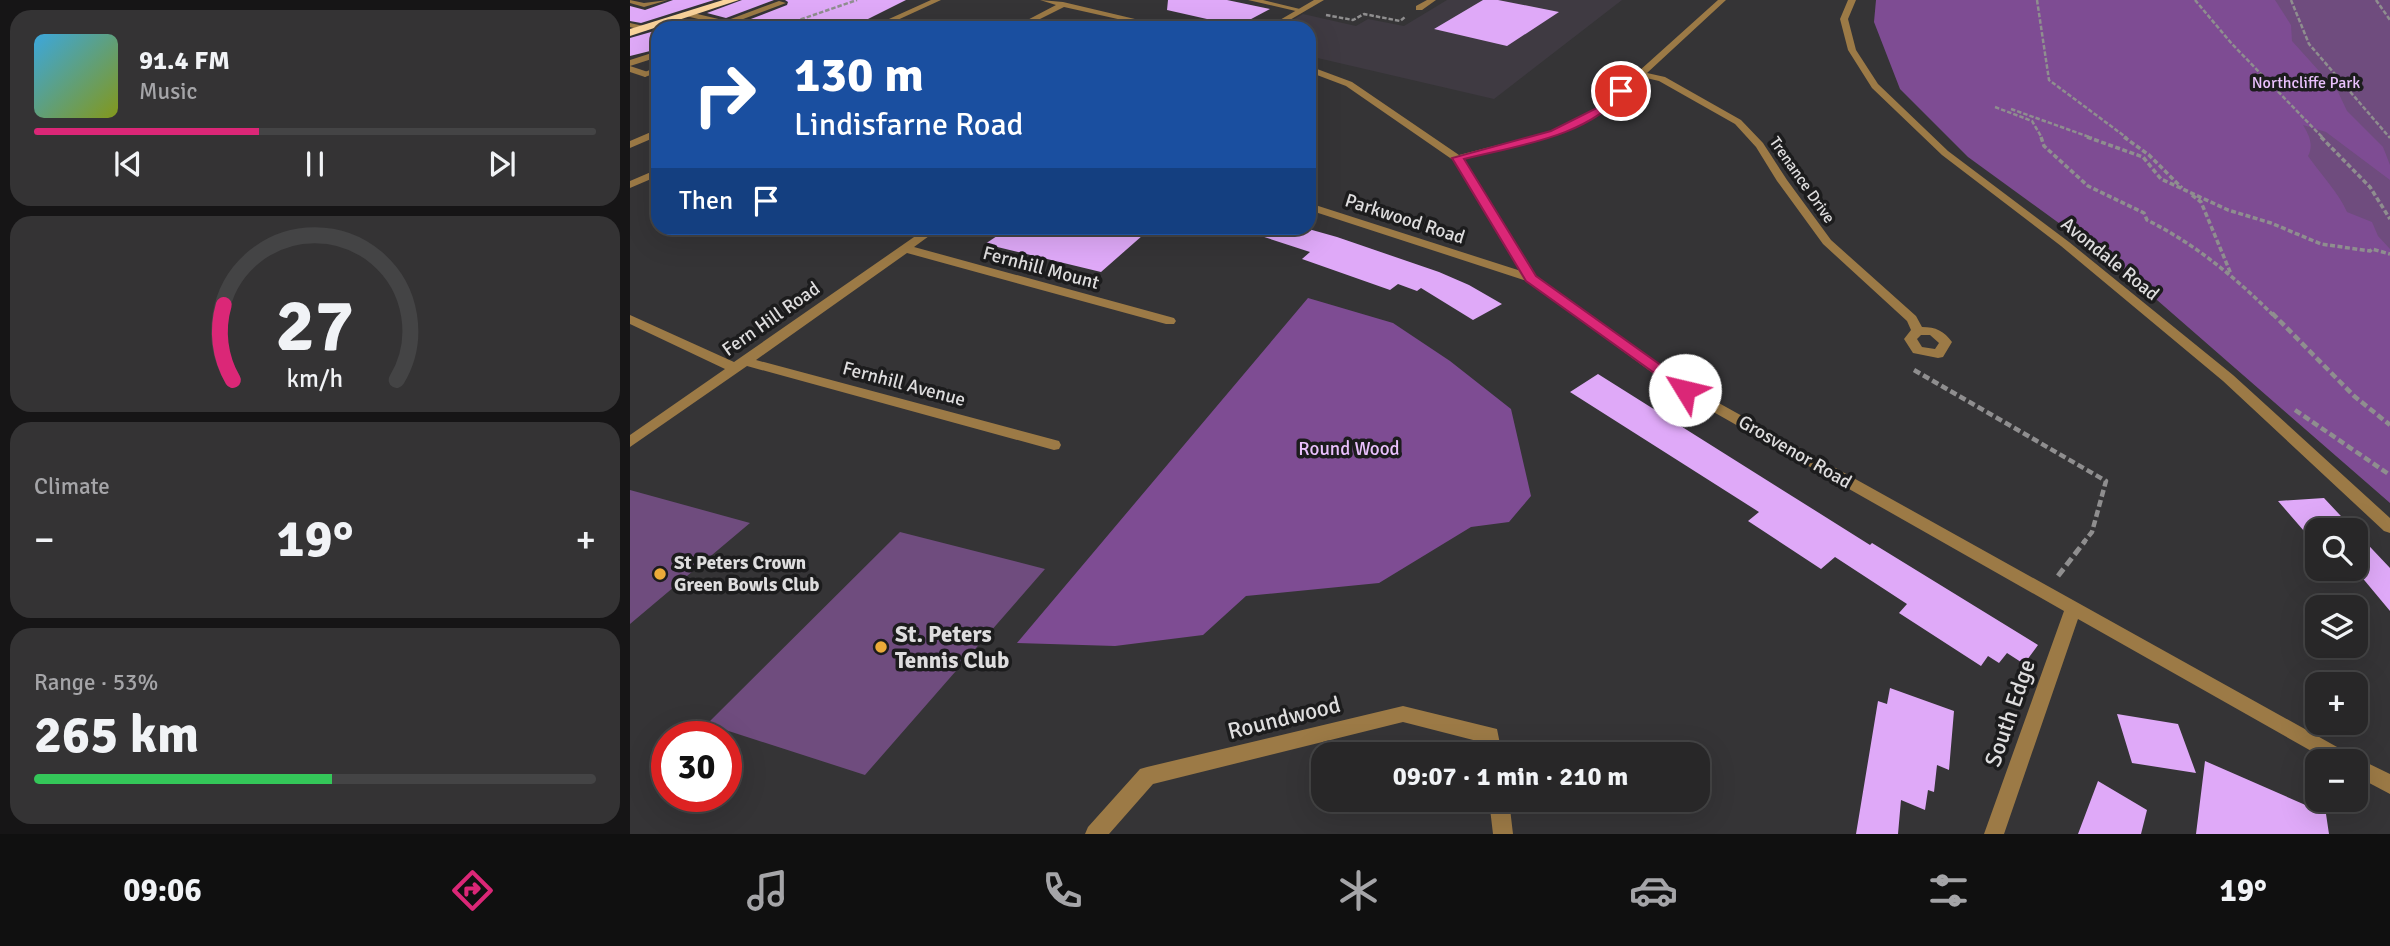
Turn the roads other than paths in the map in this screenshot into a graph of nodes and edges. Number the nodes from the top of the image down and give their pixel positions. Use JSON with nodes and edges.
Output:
{"nodes":[{"id":1,"x":664,"y":0,"type":"edge"},
{"id":2,"x":734,"y":0,"type":"edge"},
{"id":3,"x":937,"y":0,"type":"edge"},
{"id":4,"x":1044,"y":0,"type":"edge"},
{"id":5,"x":1252,"y":0,"type":"edge"},
{"id":6,"x":1320,"y":0,"type":"edge"},
{"id":7,"x":1432,"y":0,"type":"edge"},
{"id":8,"x":1722,"y":0,"type":"edge"},
{"id":9,"x":1852,"y":0,"type":"edge"},
{"id":10,"x":630,"y":1,"type":"edge"},
{"id":11,"x":782,"y":3,"type":"dead end"},
{"id":12,"x":1063,"y":4,"type":"junction"},
{"id":13,"x":1419,"y":8,"type":"road end"},
{"id":14,"x":1301,"y":10,"type":"junction"},
{"id":15,"x":689,"y":14,"type":"junction"},
{"id":16,"x":668,"y":21,"type":"edge"},
{"id":17,"x":716,"y":21,"type":"edge"},
{"id":18,"x":730,"y":21,"type":"edge"},
{"id":19,"x":889,"y":21,"type":"edge"},
{"id":20,"x":1030,"y":21,"type":"edge"},
{"id":21,"x":1138,"y":21,"type":"edge"},
{"id":22,"x":1282,"y":21,"type":"edge"},
{"id":23,"x":630,"y":25,"type":"edge"},
{"id":24,"x":651,"y":27,"type":"edge"},
{"id":25,"x":645,"y":29,"type":"junction"},
{"id":26,"x":630,"y":33,"type":"edge"},
{"id":27,"x":651,"y":56,"type":"edge"},
{"id":28,"x":630,"y":63,"type":"edge"},
{"id":29,"x":630,"y":69,"type":"edge"},
{"id":30,"x":651,"y":72,"type":"edge"},
{"id":31,"x":1316,"y":72,"type":"edge"},
{"id":32,"x":1640,"y":74,"type":"junction"},
{"id":33,"x":651,"y":135,"type":"edge"},
{"id":34,"x":630,"y":145,"type":"edge"},
{"id":35,"x":1457,"y":158,"type":"junction"},
{"id":36,"x":651,"y":175,"type":"edge"},
{"id":37,"x":630,"y":185,"type":"edge"},
{"id":38,"x":1316,"y":208,"type":"edge"},
{"id":39,"x":923,"y":235,"type":"edge"},
{"id":40,"x":903,"y":248,"type":"junction"},
{"id":41,"x":1531,"y":278,"type":"junction"},
{"id":42,"x":630,"y":319,"type":"edge"},
{"id":43,"x":1170,"y":321,"type":"dead end"},
{"id":44,"x":1918,"y":331,"type":"dead end"},
{"id":45,"x":739,"y":364,"type":"junction"},
{"id":46,"x":630,"y":442,"type":"edge"},
{"id":47,"x":1054,"y":445,"type":"dead end"},
{"id":48,"x":2390,"y":527,"type":"edge"},
{"id":49,"x":2073,"y":609,"type":"junction"},
{"id":50,"x":1490,"y":742,"type":"edge"},
{"id":51,"x":2325,"y":749,"type":"edge"},
{"id":52,"x":2368,"y":773,"type":"edge"},
{"id":53,"x":2390,"y":785,"type":"edge"},
{"id":54,"x":1500,"y":812,"type":"edge"},
{"id":55,"x":1095,"y":834,"type":"edge"},
{"id":56,"x":1503,"y":834,"type":"edge"},
{"id":57,"x":1994,"y":834,"type":"edge"}],
"edges":[{"from":1,"to":10,"type":"street"},
{"from":2,"to":15,"type":"highway"},
{"from":3,"to":19,"type":"street"},
{"from":4,"to":12,"type":"street"},
{"from":5,"to":14,"type":"street"},
{"from":6,"to":14,"type":"street"},
{"from":7,"to":13,"type":"street"},
{"from":8,"to":32,"type":"street"},
{"from":9,"to":48,"type":"street","name":"Avondale Road"},
{"from":11,"to":18,"type":"street"},
{"from":12,"to":20,"type":"street"},
{"from":12,"to":21,"type":"street"},
{"from":14,"to":22,"type":"street"},
{"from":15,"to":16,"type":"highway"},
{"from":15,"to":17,"type":"street"},
{"from":23,"to":25,"type":"street"},
{"from":24,"to":25,"type":"highway"},
{"from":25,"to":26,"type":"highway"},
{"from":27,"to":28,"type":"street"},
{"from":29,"to":30,"type":"street"},
{"from":31,"to":35,"type":"street","name":"Grosvenor Road"},
{"from":32,"to":35,"type":"street"},
{"from":32,"to":44,"type":"street","name":"Trenance Drive"},
{"from":33,"to":34,"type":"street"},
{"from":35,"to":41,"type":"street","name":"Grosvenor Road"},
{"from":36,"to":37,"type":"street"},
{"from":38,"to":41,"type":"street","name":"Parkwood Road"},
{"from":39,"to":40,"type":"street","name":"Fern Hill Road"},
{"from":40,"to":43,"type":"street","name":"Fernhill Mount"},
{"from":40,"to":45,"type":"street","name":"Fern Hill Road"},
{"from":41,"to":49,"type":"street","name":"Grosvenor Road"},
{"from":42,"to":45,"type":"street","name":"Fernhill Avenue"},
{"from":45,"to":46,"type":"street","name":"Fern Hill Road"},
{"from":45,"to":47,"type":"street","name":"Fernhill Avenue"},
{"from":49,"to":51,"type":"street","name":"Grosvenor Road"},
{"from":49,"to":57,"type":"street","name":"South Edge"},
{"from":50,"to":55,"type":"street","name":"Roundwood"},
{"from":52,"to":53,"type":"street"},
{"from":54,"to":56,"type":"street"}]}
